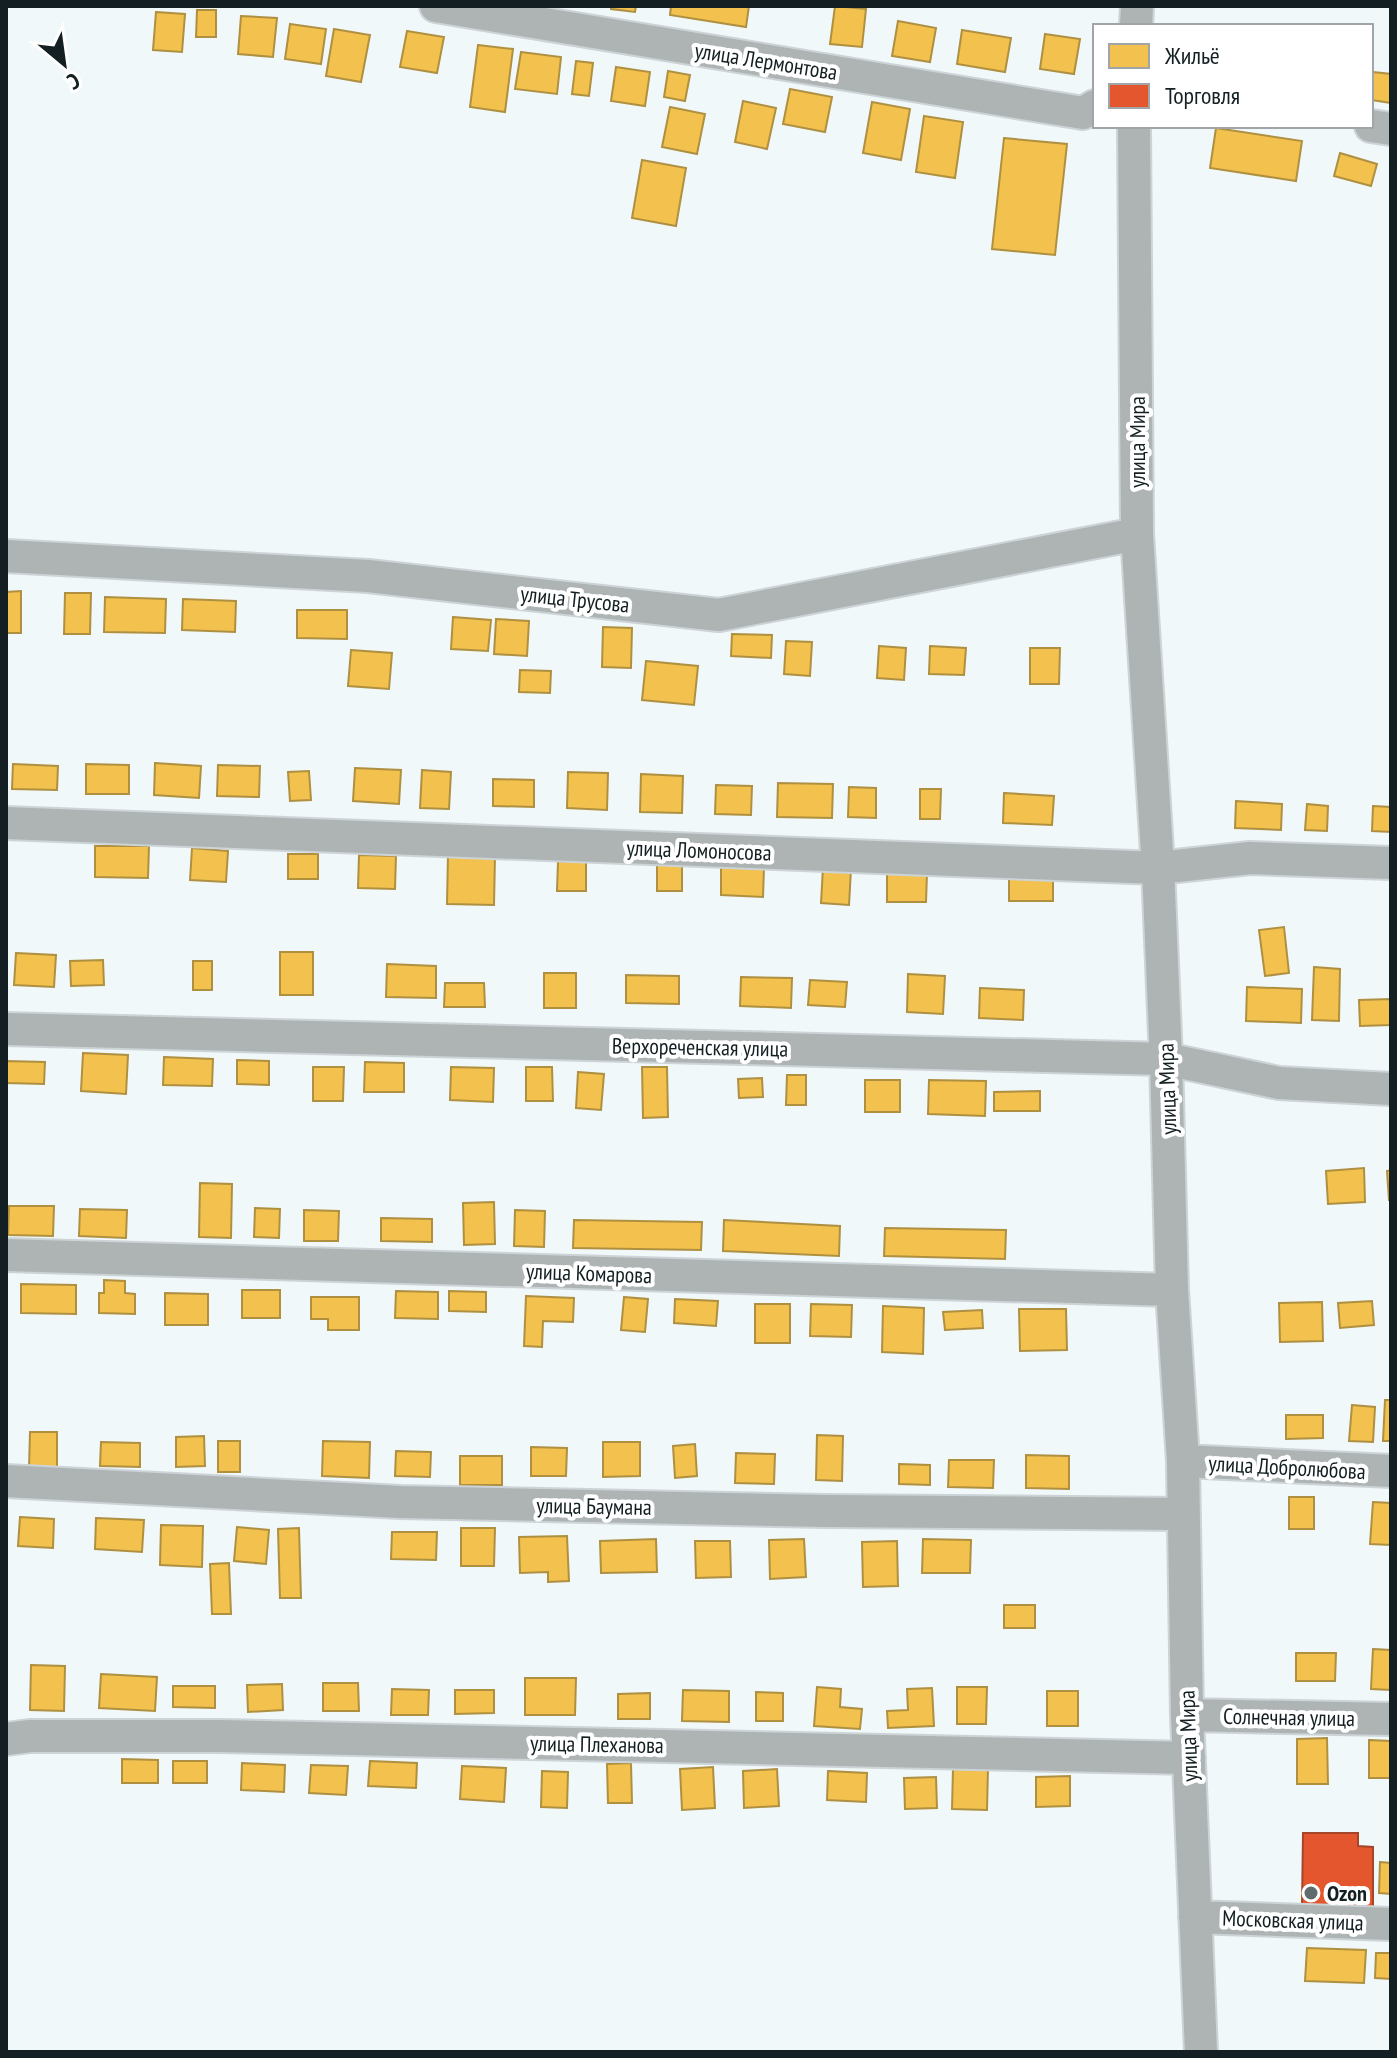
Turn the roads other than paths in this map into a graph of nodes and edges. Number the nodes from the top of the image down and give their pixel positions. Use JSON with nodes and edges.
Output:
{"nodes":[{"id":1,"x":436,"y":6,"type":"edge"},
{"id":2,"x":1093,"y":107,"type":"edge"},
{"id":3,"x":1134,"y":128,"type":"edge"},
{"id":4,"x":1137,"y":534,"type":"junction"},
{"id":5,"x":6,"y":556,"type":"edge"},
{"id":6,"x":6,"y":823,"type":"edge"},
{"id":7,"x":1391,"y":863,"type":"edge"},
{"id":8,"x":1158,"y":868,"type":"junction"},
{"id":9,"x":6,"y":1029,"type":"edge"},
{"id":10,"x":1166,"y":1059,"type":"junction"},
{"id":11,"x":1391,"y":1089,"type":"edge"},
{"id":12,"x":6,"y":1255,"type":"edge"},
{"id":13,"x":1172,"y":1290,"type":"junction"},
{"id":14,"x":1183,"y":1461,"type":"junction"},
{"id":15,"x":1391,"y":1471,"type":"edge"},
{"id":16,"x":6,"y":1481,"type":"edge"},
{"id":17,"x":1183,"y":1514,"type":"junction"},
{"id":18,"x":1187,"y":1715,"type":"junction"},
{"id":19,"x":1391,"y":1719,"type":"edge"},
{"id":20,"x":6,"y":1739,"type":"edge"},
{"id":21,"x":1189,"y":1758,"type":"junction"},
{"id":22,"x":1195,"y":1917,"type":"junction"},
{"id":23,"x":1391,"y":1924,"type":"edge"},
{"id":24,"x":1201,"y":2052,"type":"edge"}],
"edges":[{"from":1,"to":2,"type":"street","name":"улица Лермонтова"},
{"from":3,"to":4,"type":"street","name":"улица Мира"},
{"from":4,"to":5,"type":"street","name":"улица Трусова"},
{"from":4,"to":8,"type":"street","name":"улица Мира"},
{"from":6,"to":8,"type":"street","name":"улица Ломоносова"},
{"from":7,"to":8,"type":"street","name":"улица Ломоносова"},
{"from":8,"to":10,"type":"street","name":"улица Мира"},
{"from":9,"to":10,"type":"street","name":"Верхореченская улица"},
{"from":10,"to":11,"type":"street","name":"Верхореченская улица"},
{"from":10,"to":13,"type":"street","name":"улица Мира"},
{"from":12,"to":13,"type":"street","name":"улица Комарова"},
{"from":13,"to":14,"type":"street","name":"улица Мира"},
{"from":14,"to":15,"type":"street","name":"улица Добролюбова"},
{"from":14,"to":17,"type":"street","name":"улица Мира"},
{"from":16,"to":17,"type":"street","name":"улица Баумана"},
{"from":17,"to":18,"type":"street","name":"улица Мира"},
{"from":18,"to":19,"type":"street","name":"Солнечная улица"},
{"from":18,"to":21,"type":"street","name":"улица Мира"},
{"from":20,"to":21,"type":"street","name":"улица Плеханова"},
{"from":21,"to":22,"type":"street","name":"улица Мира"},
{"from":22,"to":23,"type":"street","name":"Московская улица"},
{"from":22,"to":24,"type":"street","name":"улица Мира"}]}
